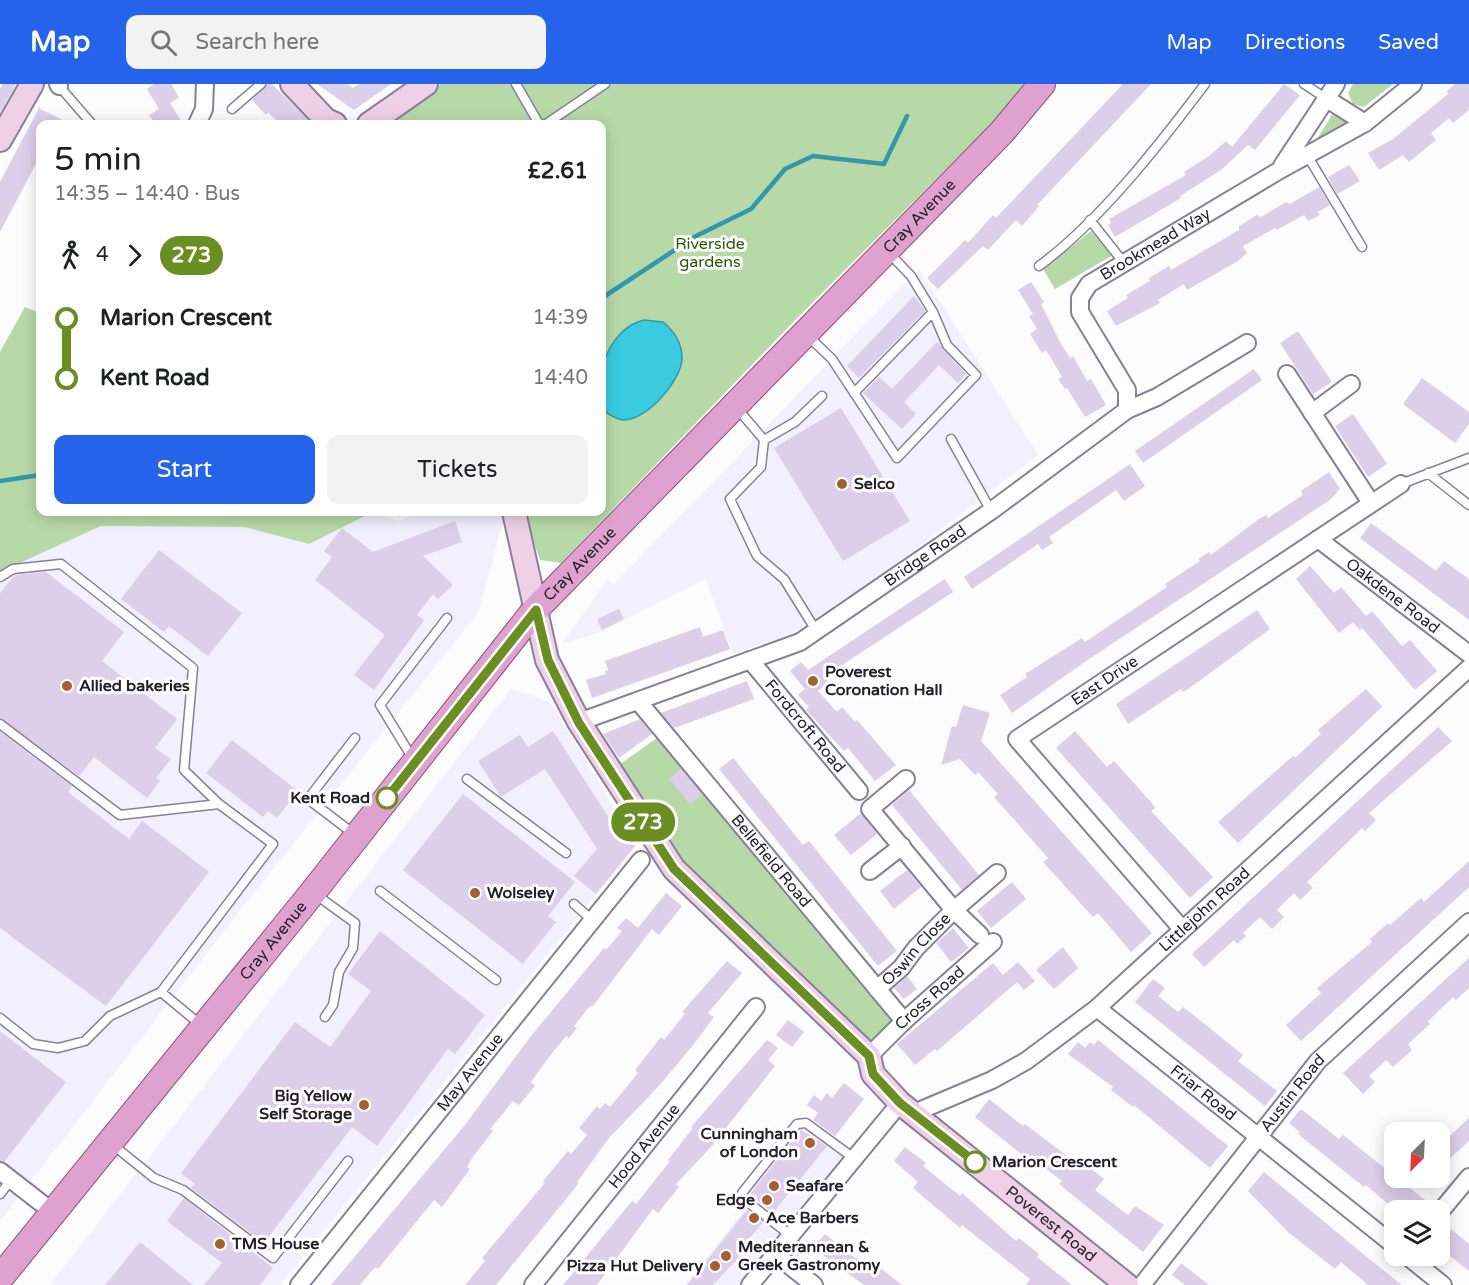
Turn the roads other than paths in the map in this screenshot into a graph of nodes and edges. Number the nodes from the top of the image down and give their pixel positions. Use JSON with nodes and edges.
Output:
{"nodes":[{"id":1,"x":32,"y":84,"type":"edge"},
{"id":2,"x":205,"y":84,"type":"edge"},
{"id":3,"x":261,"y":84,"type":"edge"},
{"id":4,"x":292,"y":84,"type":"edge"},
{"id":5,"x":426,"y":84,"type":"edge"},
{"id":6,"x":516,"y":84,"type":"edge"},
{"id":7,"x":605,"y":84,"type":"edge"},
{"id":8,"x":1042,"y":84,"type":"edge"},
{"id":9,"x":1205,"y":84,"type":"edge"},
{"id":10,"x":1304,"y":84,"type":"edge"},
{"id":11,"x":1336,"y":84,"type":"edge"},
{"id":12,"x":1413,"y":84,"type":"edge"},
{"id":13,"x":58,"y":85,"type":"edge"},
{"id":14,"x":1327,"y":99,"type":"junction"},
{"id":15,"x":232,"y":109,"type":"dead end"},
{"id":16,"x":89,"y":120,"type":"edge"},
{"id":17,"x":199,"y":120,"type":"edge"},
{"id":18,"x":326,"y":120,"type":"edge"},
{"id":19,"x":375,"y":120,"type":"edge"},
{"id":20,"x":537,"y":120,"type":"edge"},
{"id":21,"x":552,"y":120,"type":"edge"},
{"id":22,"x":1365,"y":123,"type":"junction"},
{"id":23,"x":0,"y":141,"type":"edge"},
{"id":24,"x":1307,"y":155,"type":"junction"},
{"id":25,"x":1280,"y":170,"type":"junction"},
{"id":26,"x":1090,"y":220,"type":"junction"},
{"id":27,"x":1362,"y":247,"type":"dead end"},
{"id":28,"x":886,"y":250,"type":"junction"},
{"id":29,"x":1125,"y":263,"type":"junction"},
{"id":30,"x":1039,"y":266,"type":"dead end"},
{"id":31,"x":933,"y":312,"type":"junction"},
{"id":32,"x":804,"y":332,"type":"junction"},
{"id":33,"x":1247,"y":343,"type":"dead end"},
{"id":34,"x":1287,"y":374,"type":"dead end"},
{"id":35,"x":1351,"y":384,"type":"dead end"},
{"id":36,"x":854,"y":393,"type":"junction"},
{"id":37,"x":822,"y":396,"type":"dead end"},
{"id":38,"x":734,"y":404,"type":"junction"},
{"id":39,"x":1127,"y":410,"type":"junction"},
{"id":40,"x":1312,"y":412,"type":"junction"},
{"id":41,"x":951,"y":439,"type":"dead end"},
{"id":42,"x":765,"y":440,"type":"junction"},
{"id":43,"x":1469,"y":458,"type":"edge"},
{"id":44,"x":1428,"y":473,"type":"junction"},
{"id":45,"x":1401,"y":484,"type":"joint"},
{"id":46,"x":1371,"y":504,"type":"junction"},
{"id":47,"x":1469,"y":506,"type":"edge"},
{"id":48,"x":992,"y":511,"type":"junction"},
{"id":49,"x":515,"y":516,"type":"edge"},
{"id":50,"x":1318,"y":539,"type":"junction"},
{"id":51,"x":0,"y":577,"type":"edge"},
{"id":52,"x":536,"y":610,"type":"junction"},
{"id":53,"x":447,"y":618,"type":"dead end"},
{"id":54,"x":817,"y":632,"type":"junction"},
{"id":55,"x":1469,"y":654,"type":"edge"},
{"id":56,"x":750,"y":660,"type":"junction"},
{"id":57,"x":1469,"y":668,"type":"edge"},
{"id":58,"x":638,"y":701,"type":"junction"},
{"id":59,"x":579,"y":723,"type":"junction"},
{"id":60,"x":0,"y":724,"type":"edge"},
{"id":61,"x":355,"y":738,"type":"dead end"},
{"id":62,"x":415,"y":762,"type":"junction"},
{"id":63,"x":467,"y":779,"type":"dead end"},
{"id":64,"x":906,"y":779,"type":"dead end"},
{"id":65,"x":859,"y":791,"type":"dead end"},
{"id":66,"x":219,"y":804,"type":"junction"},
{"id":67,"x":357,"y":836,"type":"junction"},
{"id":68,"x":902,"y":846,"type":"junction"},
{"id":69,"x":566,"y":853,"type":"dead end"},
{"id":70,"x":641,"y":860,"type":"dead end"},
{"id":71,"x":870,"y":871,"type":"dead end"},
{"id":72,"x":998,"y":873,"type":"dead end"},
{"id":73,"x":380,"y":891,"type":"dead end"},
{"id":74,"x":313,"y":892,"type":"junction"},
{"id":75,"x":574,"y":904,"type":"dead end"},
{"id":76,"x":954,"y":910,"type":"junction"},
{"id":77,"x":592,"y":920,"type":"junction"},
{"id":78,"x":1469,"y":922,"type":"edge"},
{"id":79,"x":1182,"y":929,"type":"junction"},
{"id":80,"x":986,"y":938,"type":"joint"},
{"id":81,"x":496,"y":980,"type":"dead end"},
{"id":82,"x":878,"y":989,"type":"junction"},
{"id":83,"x":161,"y":992,"type":"junction"},
{"id":84,"x":756,"y":1007,"type":"dead end"},
{"id":85,"x":1096,"y":1008,"type":"junction"},
{"id":86,"x":325,"y":1017,"type":"dead end"},
{"id":87,"x":0,"y":1018,"type":"edge"},
{"id":88,"x":904,"y":1021,"type":"junction"},
{"id":89,"x":202,"y":1027,"type":"junction"},
{"id":90,"x":869,"y":1056,"type":"junction"},
{"id":91,"x":907,"y":1108,"type":"junction"},
{"id":92,"x":1258,"y":1137,"type":"junction"},
{"id":93,"x":110,"y":1143,"type":"junction"},
{"id":94,"x":856,"y":1159,"type":"junction"},
{"id":95,"x":348,"y":1161,"type":"dead end"},
{"id":96,"x":6,"y":1175,"type":"edge"},
{"id":97,"x":1469,"y":1177,"type":"edge"},
{"id":98,"x":0,"y":1194,"type":"edge"},
{"id":99,"x":1450,"y":1200,"type":"edge"},
{"id":100,"x":54,"y":1213,"type":"junction"},
{"id":101,"x":790,"y":1235,"type":"junction"},
{"id":102,"x":1384,"y":1237,"type":"edge"},
{"id":103,"x":775,"y":1254,"type":"junction"},
{"id":104,"x":1419,"y":1266,"type":"edge"},
{"id":105,"x":0,"y":1280,"type":"edge"},
{"id":106,"x":5,"y":1285,"type":"edge"},
{"id":107,"x":299,"y":1285,"type":"edge"},
{"id":108,"x":533,"y":1285,"type":"edge"},
{"id":109,"x":750,"y":1285,"type":"edge"},
{"id":110,"x":814,"y":1285,"type":"edge"},
{"id":111,"x":1128,"y":1285,"type":"edge"},
{"id":112,"x":1142,"y":1285,"type":"edge"},
{"id":113,"x":1443,"y":1285,"type":"edge"}],
"edges":[{"from":1,"to":23,"type":"street"},
{"from":2,"to":17,"type":"street"},
{"from":3,"to":15,"type":"lane"},
{"from":4,"to":18,"type":"street"},
{"from":5,"to":19,"type":"street"},
{"from":6,"to":20,"type":"lane"},
{"from":7,"to":21,"type":"lane"},
{"from":8,"to":28,"type":"main road","name":"Cray Avenue"},
{"from":9,"to":26,"type":"lane"},
{"from":10,"to":14,"type":"lane"},
{"from":11,"to":14,"type":"street","name":"Brookmead Way"},
{"from":12,"to":22,"type":"street","name":"Brookmead Way"},
{"from":13,"to":16,"type":"lane"},
{"from":14,"to":22,"type":"street"},
{"from":14,"to":25,"type":"street","name":"Brookmead Way"},
{"from":22,"to":24,"type":"street","name":"Brookmead Way"},
{"from":24,"to":25,"type":"street","name":"Brookmead Way"},
{"from":24,"to":27,"type":"lane"},
{"from":25,"to":29,"type":"street","name":"Brookmead Way"},
{"from":26,"to":29,"type":"lane"},
{"from":26,"to":30,"type":"lane"},
{"from":28,"to":31,"type":"lane"},
{"from":28,"to":32,"type":"main road","name":"Cray Avenue"},
{"from":29,"to":39,"type":"street","name":"Brookmead Way"},
{"from":31,"to":36,"type":"lane"},
{"from":31,"to":36,"type":"lane"},
{"from":32,"to":36,"type":"lane"},
{"from":32,"to":38,"type":"main road","name":"Cray Avenue"},
{"from":33,"to":39,"type":"street","name":"Bridge Road"},
{"from":34,"to":40,"type":"street"},
{"from":35,"to":40,"type":"street"},
{"from":37,"to":42,"type":"lane"},
{"from":38,"to":42,"type":"lane"},
{"from":38,"to":52,"type":"main road","name":"Cray Avenue"},
{"from":39,"to":48,"type":"street","name":"Bridge Road"},
{"from":40,"to":46,"type":"street"},
{"from":41,"to":48,"type":"lane"},
{"from":42,"to":54,"type":"lane"},
{"from":43,"to":44,"type":"lane"},
{"from":44,"to":45,"type":"lane"},
{"from":44,"to":47,"type":"lane"},
{"from":45,"to":46,"type":"street","name":"East Drive"},
{"from":46,"to":50,"type":"street","name":"East Drive"},
{"from":48,"to":54,"type":"street","name":"Bridge Road"},
{"from":49,"to":52,"type":"street"},
{"from":50,"to":55,"type":"street","name":"Oakdene Road"},
{"from":50,"to":79,"type":"street","name":"East Drive"},
{"from":51,"to":66,"type":"lane"},
{"from":52,"to":59,"type":"street","name":"Poverest Road"},
{"from":52,"to":62,"type":"main road","name":"Cray Avenue"},
{"from":53,"to":62,"type":"lane"},
{"from":54,"to":56,"type":"street","name":"Bridge Road"},
{"from":56,"to":58,"type":"street","name":"Bridge Road"},
{"from":56,"to":65,"type":"street","name":"Fordcroft Road"},
{"from":57,"to":79,"type":"street","name":"Littlejohn Road"},
{"from":58,"to":59,"type":"street","name":"Bridge Road"},
{"from":58,"to":82,"type":"street","name":"Bellefield Road"},
{"from":59,"to":90,"type":"street","name":"Poverest Road"},
{"from":60,"to":66,"type":"lane"},
{"from":61,"to":67,"type":"lane"},
{"from":62,"to":67,"type":"main road","name":"Cray Avenue"},
{"from":63,"to":69,"type":"lane"},
{"from":64,"to":68,"type":"street","name":"Oswin Close"},
{"from":66,"to":83,"type":"lane"},
{"from":67,"to":74,"type":"main road","name":"Cray Avenue"},
{"from":68,"to":71,"type":"street"},
{"from":68,"to":76,"type":"street","name":"Oswin Close"},
{"from":70,"to":77,"type":"street","name":"May Avenue"},
{"from":72,"to":76,"type":"street","name":"Oswin Close"},
{"from":73,"to":81,"type":"lane"},
{"from":74,"to":86,"type":"lane"},
{"from":74,"to":89,"type":"main road","name":"Cray Avenue"},
{"from":75,"to":77,"type":"lane"},
{"from":76,"to":80,"type":"street","name":"Oswin Close"},
{"from":76,"to":82,"type":"street","name":"Oswin Close"},
{"from":77,"to":107,"type":"street","name":"May Avenue"},
{"from":78,"to":92,"type":"street","name":"Austin Road"},
{"from":79,"to":85,"type":"street","name":"Littlejohn Road"},
{"from":80,"to":88,"type":"street","name":"Cross Road"},
{"from":82,"to":88,"type":"street","name":"Bellefield Road"},
{"from":83,"to":87,"type":"lane"},
{"from":83,"to":89,"type":"lane"},
{"from":84,"to":108,"type":"street","name":"Hood Avenue"},
{"from":85,"to":91,"type":"street","name":"Littlejohn Road"},
{"from":85,"to":92,"type":"street","name":"Friar Road"},
{"from":88,"to":90,"type":"street","name":"Cross Road"},
{"from":89,"to":93,"type":"main road","name":"Cray Avenue"},
{"from":90,"to":91,"type":"street","name":"Poverest Road"},
{"from":91,"to":94,"type":"street"},
{"from":91,"to":111,"type":"street","name":"Poverest Road"},
{"from":92,"to":102,"type":"street","name":"Friar Road"},
{"from":92,"to":112,"type":"street","name":"Austin Road"},
{"from":93,"to":95,"type":"lane"},
{"from":93,"to":100,"type":"main road","name":"Cray Avenue"},
{"from":94,"to":101,"type":"street"},
{"from":94,"to":101,"type":"lane"},
{"from":96,"to":98,"type":"lane"},
{"from":96,"to":100,"type":"street"},
{"from":97,"to":99,"type":"street"},
{"from":100,"to":105,"type":"main road","name":"Cray Avenue"},
{"from":101,"to":103,"type":"street"},
{"from":103,"to":109,"type":"street"},
{"from":103,"to":110,"type":"street"},
{"from":104,"to":113,"type":"street"},
{"from":105,"to":106,"type":"street"}]}
